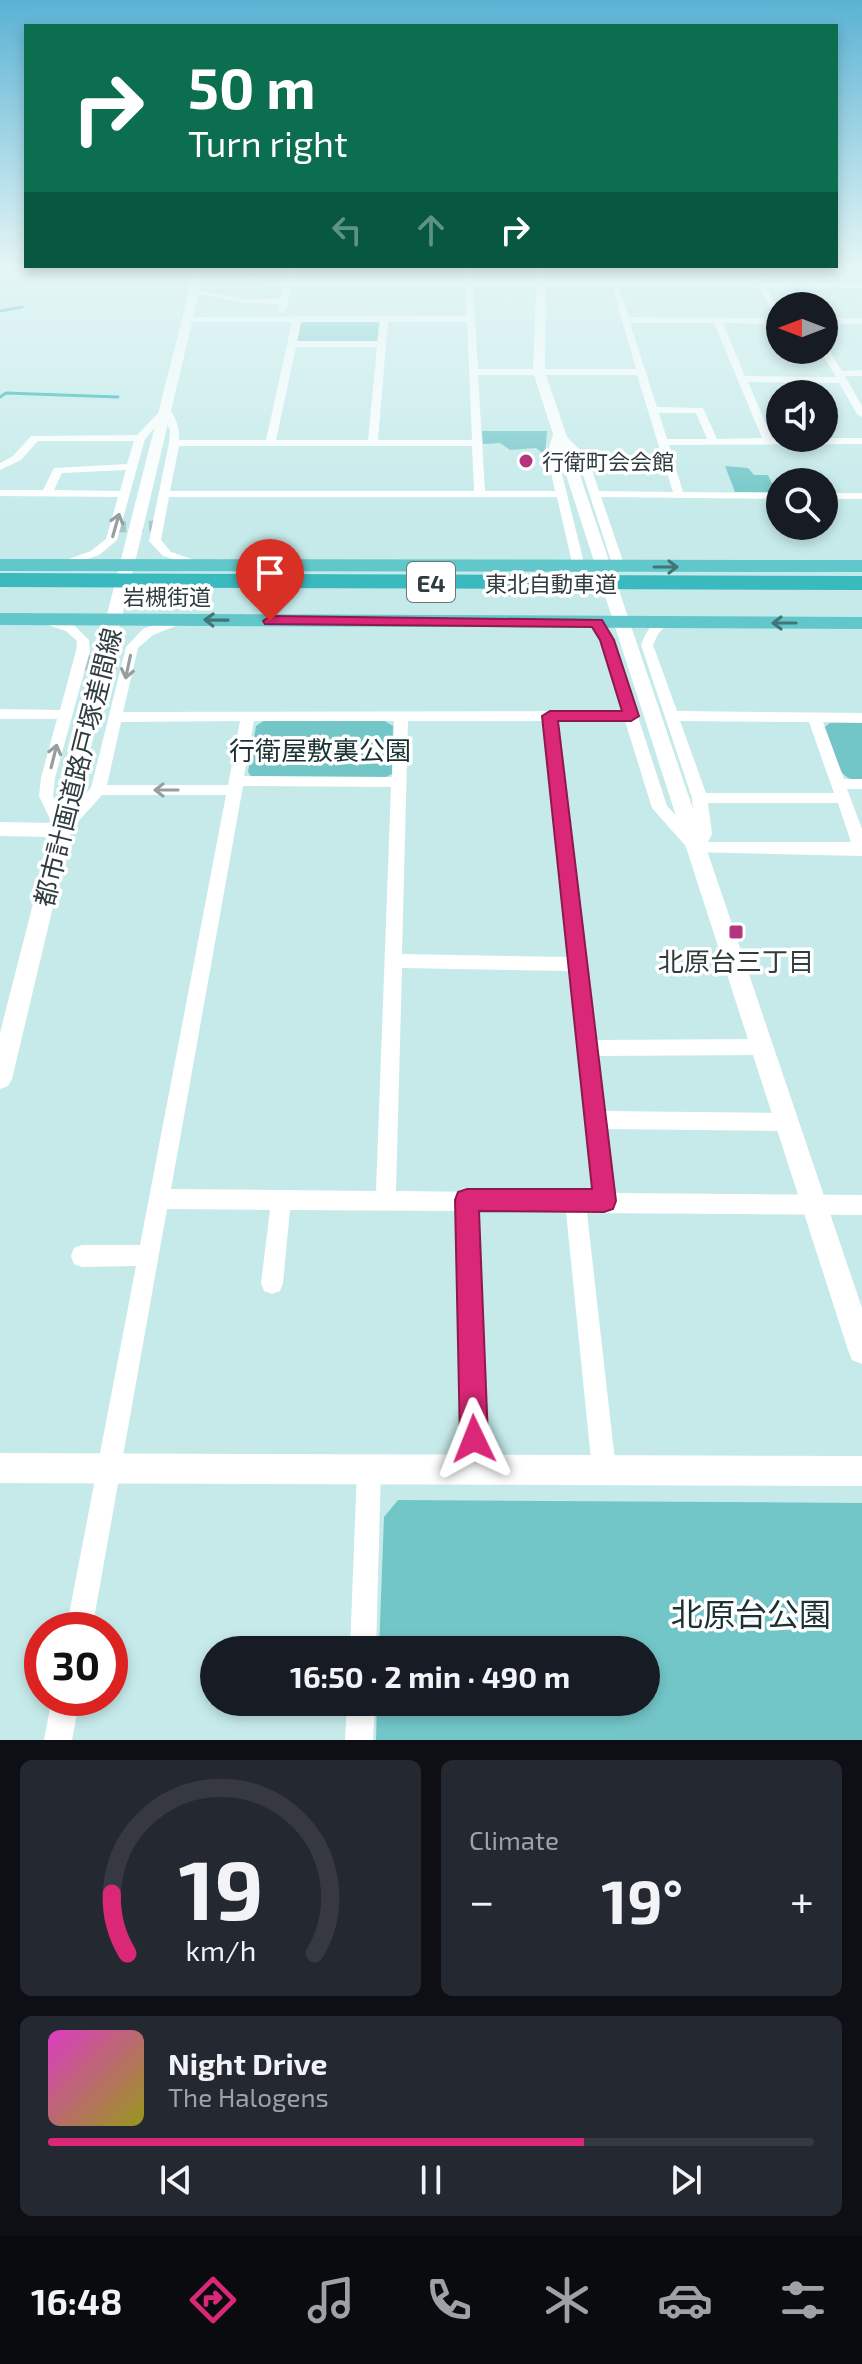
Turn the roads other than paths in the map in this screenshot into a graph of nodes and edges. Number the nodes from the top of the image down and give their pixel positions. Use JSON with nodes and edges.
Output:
{"nodes":[{"id":1,"x":180,"y":349,"type":"edge"},
{"id":2,"x":291,"y":349,"type":"edge"},
{"id":3,"x":382,"y":349,"type":"edge"},
{"id":4,"x":472,"y":349,"type":"edge"},
{"id":5,"x":540,"y":349,"type":"edge"},
{"id":6,"x":634,"y":349,"type":"edge"},
{"id":7,"x":729,"y":349,"type":"edge"},
{"id":8,"x":833,"y":364,"type":"edge"},
{"id":9,"x":473,"y":372,"type":"junction"},
{"id":10,"x":539,"y":372,"type":"junction"},
{"id":11,"x":641,"y":372,"type":"junction"},
{"id":12,"x":862,"y":373,"type":"edge"},
{"id":13,"x":840,"y":377,"type":"junction"},
{"id":14,"x":742,"y":379,"type":"junction"},
{"id":15,"x":858,"y":401,"type":"edge"},
{"id":16,"x":165,"y":409,"type":"junction"},
{"id":17,"x":652,"y":410,"type":"junction"},
{"id":18,"x":862,"y":414,"type":"edge"},
{"id":19,"x":559,"y":432,"type":"junction"},
{"id":20,"x":766,"y":436,"type":"edge"},
{"id":21,"x":140,"y":438,"type":"junction"},
{"id":22,"x":713,"y":441,"type":"junction"},
{"id":23,"x":766,"y":441,"type":"edge"},
{"id":24,"x":838,"y":441,"type":"edge"},
{"id":25,"x":862,"y":441,"type":"edge"},
{"id":26,"x":662,"y":442,"type":"junction"},
{"id":27,"x":174,"y":443,"type":"junction"},
{"id":28,"x":270,"y":443,"type":"junction"},
{"id":29,"x":373,"y":443,"type":"junction"},
{"id":30,"x":477,"y":443,"type":"junction"},
{"id":31,"x":0,"y":467,"type":"edge"},
{"id":32,"x":132,"y":467,"type":"junction"},
{"id":33,"x":0,"y":493,"type":"edge"},
{"id":34,"x":47,"y":493,"type":"junction"},
{"id":35,"x":125,"y":494,"type":"junction"},
{"id":36,"x":164,"y":494,"type":"junction"},
{"id":37,"x":563,"y":494,"type":"junction"},
{"id":38,"x":596,"y":494,"type":"junction"},
{"id":39,"x":480,"y":495,"type":"junction"},
{"id":40,"x":679,"y":495,"type":"junction"},
{"id":41,"x":766,"y":496,"type":"edge"},
{"id":42,"x":838,"y":496,"type":"edge"},
{"id":43,"x":862,"y":496,"type":"edge"},
{"id":44,"x":0,"y":565,"type":"edge"},
{"id":45,"x":56,"y":565,"type":"junction"},
{"id":46,"x":210,"y":565,"type":"junction"},
{"id":47,"x":579,"y":567,"type":"junction"},
{"id":48,"x":619,"y":567,"type":"junction"},
{"id":49,"x":859,"y":570,"type":"edge"},
{"id":50,"x":0,"y":580,"type":"edge"},
{"id":51,"x":0,"y":600,"type":"edge"},
{"id":52,"x":862,"y":604,"type":"edge"},
{"id":53,"x":0,"y":619,"type":"edge"},
{"id":54,"x":43,"y":619,"type":"junction"},
{"id":55,"x":181,"y":620,"type":"junction"},
{"id":56,"x":663,"y":622,"type":"junction"},
{"id":57,"x":597,"y":623,"type":"junction"},
{"id":58,"x":862,"y":623,"type":"edge"},
{"id":59,"x":0,"y":714,"type":"edge"},
{"id":60,"x":64,"y":715,"type":"junction"},
{"id":61,"x":550,"y":716,"type":"junction"},
{"id":62,"x":631,"y":716,"type":"junction"},
{"id":63,"x":672,"y":716,"type":"junction"},
{"id":64,"x":117,"y":717,"type":"junction"},
{"id":65,"x":248,"y":717,"type":"junction"},
{"id":66,"x":814,"y":717,"type":"junction"},
{"id":67,"x":401,"y":718,"type":"junction"},
{"id":68,"x":862,"y":718,"type":"edge"},
{"id":69,"x":398,"y":782,"type":"junction"},
{"id":70,"x":862,"y":784,"type":"edge"},
{"id":71,"x":236,"y":786,"type":"junction"},
{"id":72,"x":98,"y":790,"type":"junction"},
{"id":73,"x":840,"y":791,"type":"junction"},
{"id":74,"x":690,"y":797,"type":"junction"},
{"id":75,"x":0,"y":829,"type":"edge"},
{"id":76,"x":62,"y":830,"type":"junction"},
{"id":77,"x":697,"y":848,"type":"junction"},
{"id":78,"x":862,"y":849,"type":"edge"},
{"id":79,"x":393,"y":961,"type":"junction"},
{"id":80,"x":576,"y":964,"type":"junction"},
{"id":81,"x":762,"y":1047,"type":"junction"},
{"id":82,"x":585,"y":1048,"type":"junction"},
{"id":83,"x":0,"y":1079,"type":"edge"},
{"id":84,"x":594,"y":1120,"type":"junction"},
{"id":85,"x":787,"y":1122,"type":"junction"},
{"id":86,"x":161,"y":1199,"type":"junction"},
{"id":87,"x":281,"y":1199,"type":"junction"},
{"id":88,"x":386,"y":1200,"type":"junction"},
{"id":89,"x":467,"y":1200,"type":"junction"},
{"id":90,"x":575,"y":1200,"type":"junction"},
{"id":91,"x":604,"y":1201,"type":"junction"},
{"id":92,"x":815,"y":1205,"type":"junction"},
{"id":93,"x":862,"y":1205,"type":"edge"},
{"id":94,"x":150,"y":1255,"type":"junction"},
{"id":95,"x":82,"y":1256,"type":"dead end"},
{"id":96,"x":272,"y":1283,"type":"dead end"},
{"id":97,"x":862,"y":1350,"type":"edge"},
{"id":98,"x":0,"y":1468,"type":"edge"},
{"id":99,"x":111,"y":1468,"type":"junction"},
{"id":100,"x":369,"y":1469,"type":"junction"},
{"id":101,"x":475,"y":1469,"type":"junction"},
{"id":102,"x":604,"y":1470,"type":"junction"},
{"id":103,"x":862,"y":1471,"type":"edge"},
{"id":104,"x":83,"y":1612,"type":"edge"},
{"id":105,"x":363,"y":1636,"type":"edge"},
{"id":106,"x":63,"y":1716,"type":"edge"},
{"id":107,"x":360,"y":1716,"type":"edge"},
{"id":108,"x":58,"y":1740,"type":"edge"},
{"id":109,"x":359,"y":1740,"type":"edge"}],
"edges":[{"from":1,"to":16,"type":"street","name":"都市計画道路戸塚差間線"},
{"from":2,"to":28,"type":"street"},
{"from":3,"to":29,"type":"street"},
{"from":4,"to":9,"type":"street"},
{"from":5,"to":10,"type":"street"},
{"from":6,"to":11,"type":"street"},
{"from":7,"to":14,"type":"street"},
{"from":8,"to":13,"type":"street"},
{"from":9,"to":10,"type":"street"},
{"from":9,"to":30,"type":"street"},
{"from":10,"to":11,"type":"street"},
{"from":10,"to":19,"type":"street"},
{"from":11,"to":17,"type":"street"},
{"from":12,"to":13,"type":"street"},
{"from":13,"to":14,"type":"street"},
{"from":13,"to":15,"type":"street"},
{"from":14,"to":20,"type":"street"},
{"from":15,"to":18,"type":"street"},
{"from":16,"to":21,"type":"street"},
{"from":16,"to":27,"type":"street"},
{"from":16,"to":76,"type":"street","name":"都市計画道路戸塚差間線"},
{"from":17,"to":22,"type":"street"},
{"from":17,"to":26,"type":"street"},
{"from":19,"to":37,"type":"street"},
{"from":19,"to":38,"type":"street"},
{"from":19,"to":74,"type":"street"},
{"from":21,"to":31,"type":"street"},
{"from":21,"to":32,"type":"street"},
{"from":22,"to":23,"type":"street"},
{"from":22,"to":26,"type":"street"},
{"from":24,"to":25,"type":"street"},
{"from":26,"to":40,"type":"street"},
{"from":27,"to":28,"type":"street"},
{"from":27,"to":36,"type":"street"},
{"from":28,"to":29,"type":"street"},
{"from":29,"to":30,"type":"street"},
{"from":30,"to":39,"type":"street"},
{"from":32,"to":34,"type":"street"},
{"from":32,"to":35,"type":"street"},
{"from":33,"to":34,"type":"street"},
{"from":34,"to":35,"type":"street"},
{"from":45,"to":35,"type":"street","one_way":true},
{"from":36,"to":39,"type":"street"},
{"from":36,"to":46,"type":"street"},
{"from":37,"to":39,"type":"street"},
{"from":37,"to":47,"type":"street"},
{"from":38,"to":40,"type":"street"},
{"from":38,"to":48,"type":"street"},
{"from":40,"to":41,"type":"street"},
{"from":42,"to":43,"type":"street"},
{"from":44,"to":45,"type":"highway","name":"岩槻街道"},
{"from":45,"to":46,"type":"highway","name":"岩槻街道"},
{"from":46,"to":47,"type":"highway","name":"岩槻街道"},
{"from":47,"to":48,"type":"highway","name":"岩槻街道"},
{"from":48,"to":49,"type":"highway","name":"岩槻街道","one_way":true},
{"from":49,"to":50,"type":"highway","name":"東北自動車道","number":"E4"},
{"from":51,"to":52,"type":"highway","name":"東北自動車道","number":"E4"},
{"from":53,"to":54,"type":"highway","name":"岩槻街道"},
{"from":54,"to":55,"type":"highway","name":"岩槻街道"},
{"from":54,"to":60,"type":"street"},
{"from":57,"to":55,"type":"highway","name":"岩槻街道","one_way":true},
{"from":55,"to":64,"type":"street","one_way":true},
{"from":56,"to":57,"type":"highway","name":"岩槻街道"},
{"from":58,"to":56,"type":"highway","name":"岩槻街道","one_way":true},
{"from":56,"to":63,"type":"street"},
{"from":57,"to":62,"type":"street"},
{"from":59,"to":60,"type":"street"},
{"from":76,"to":60,"type":"street","one_way":true},
{"from":61,"to":62,"type":"street"},
{"from":61,"to":67,"type":"street"},
{"from":61,"to":80,"type":"street"},
{"from":62,"to":77,"type":"street"},
{"from":63,"to":66,"type":"street"},
{"from":63,"to":74,"type":"street"},
{"from":64,"to":65,"type":"street"},
{"from":64,"to":72,"type":"street"},
{"from":65,"to":67,"type":"street"},
{"from":65,"to":71,"type":"street"},
{"from":66,"to":68,"type":"street"},
{"from":66,"to":73,"type":"street"},
{"from":67,"to":69,"type":"street"},
{"from":69,"to":71,"type":"street"},
{"from":69,"to":79,"type":"street"},
{"from":70,"to":73,"type":"street"},
{"from":71,"to":72,"type":"street","one_way":true},
{"from":71,"to":86,"type":"street"},
{"from":72,"to":76,"type":"street"},
{"from":73,"to":74,"type":"street"},
{"from":73,"to":78,"type":"street"},
{"from":74,"to":77,"type":"street"},
{"from":75,"to":76,"type":"street"},
{"from":76,"to":83,"type":"street","name":"都市計画道路戸塚差間線"},
{"from":77,"to":78,"type":"street"},
{"from":77,"to":81,"type":"street"},
{"from":79,"to":80,"type":"street"},
{"from":79,"to":88,"type":"street"},
{"from":80,"to":82,"type":"street"},
{"from":81,"to":82,"type":"street"},
{"from":81,"to":85,"type":"street"},
{"from":82,"to":84,"type":"street"},
{"from":84,"to":85,"type":"street"},
{"from":84,"to":91,"type":"street"},
{"from":85,"to":92,"type":"street"},
{"from":86,"to":87,"type":"street"},
{"from":86,"to":94,"type":"street"},
{"from":87,"to":88,"type":"street"},
{"from":87,"to":96,"type":"street"},
{"from":88,"to":89,"type":"street"},
{"from":89,"to":90,"type":"street"},
{"from":89,"to":101,"type":"street"},
{"from":90,"to":91,"type":"street"},
{"from":90,"to":102,"type":"street"},
{"from":91,"to":92,"type":"street"},
{"from":92,"to":93,"type":"street"},
{"from":92,"to":97,"type":"street"},
{"from":94,"to":95,"type":"street"},
{"from":94,"to":99,"type":"street"},
{"from":98,"to":99,"type":"street"},
{"from":99,"to":100,"type":"street"},
{"from":99,"to":104,"type":"street"},
{"from":100,"to":101,"type":"street"},
{"from":100,"to":105,"type":"street"},
{"from":101,"to":102,"type":"street"},
{"from":102,"to":103,"type":"street"},
{"from":106,"to":108,"type":"street"},
{"from":107,"to":109,"type":"street"}]}
